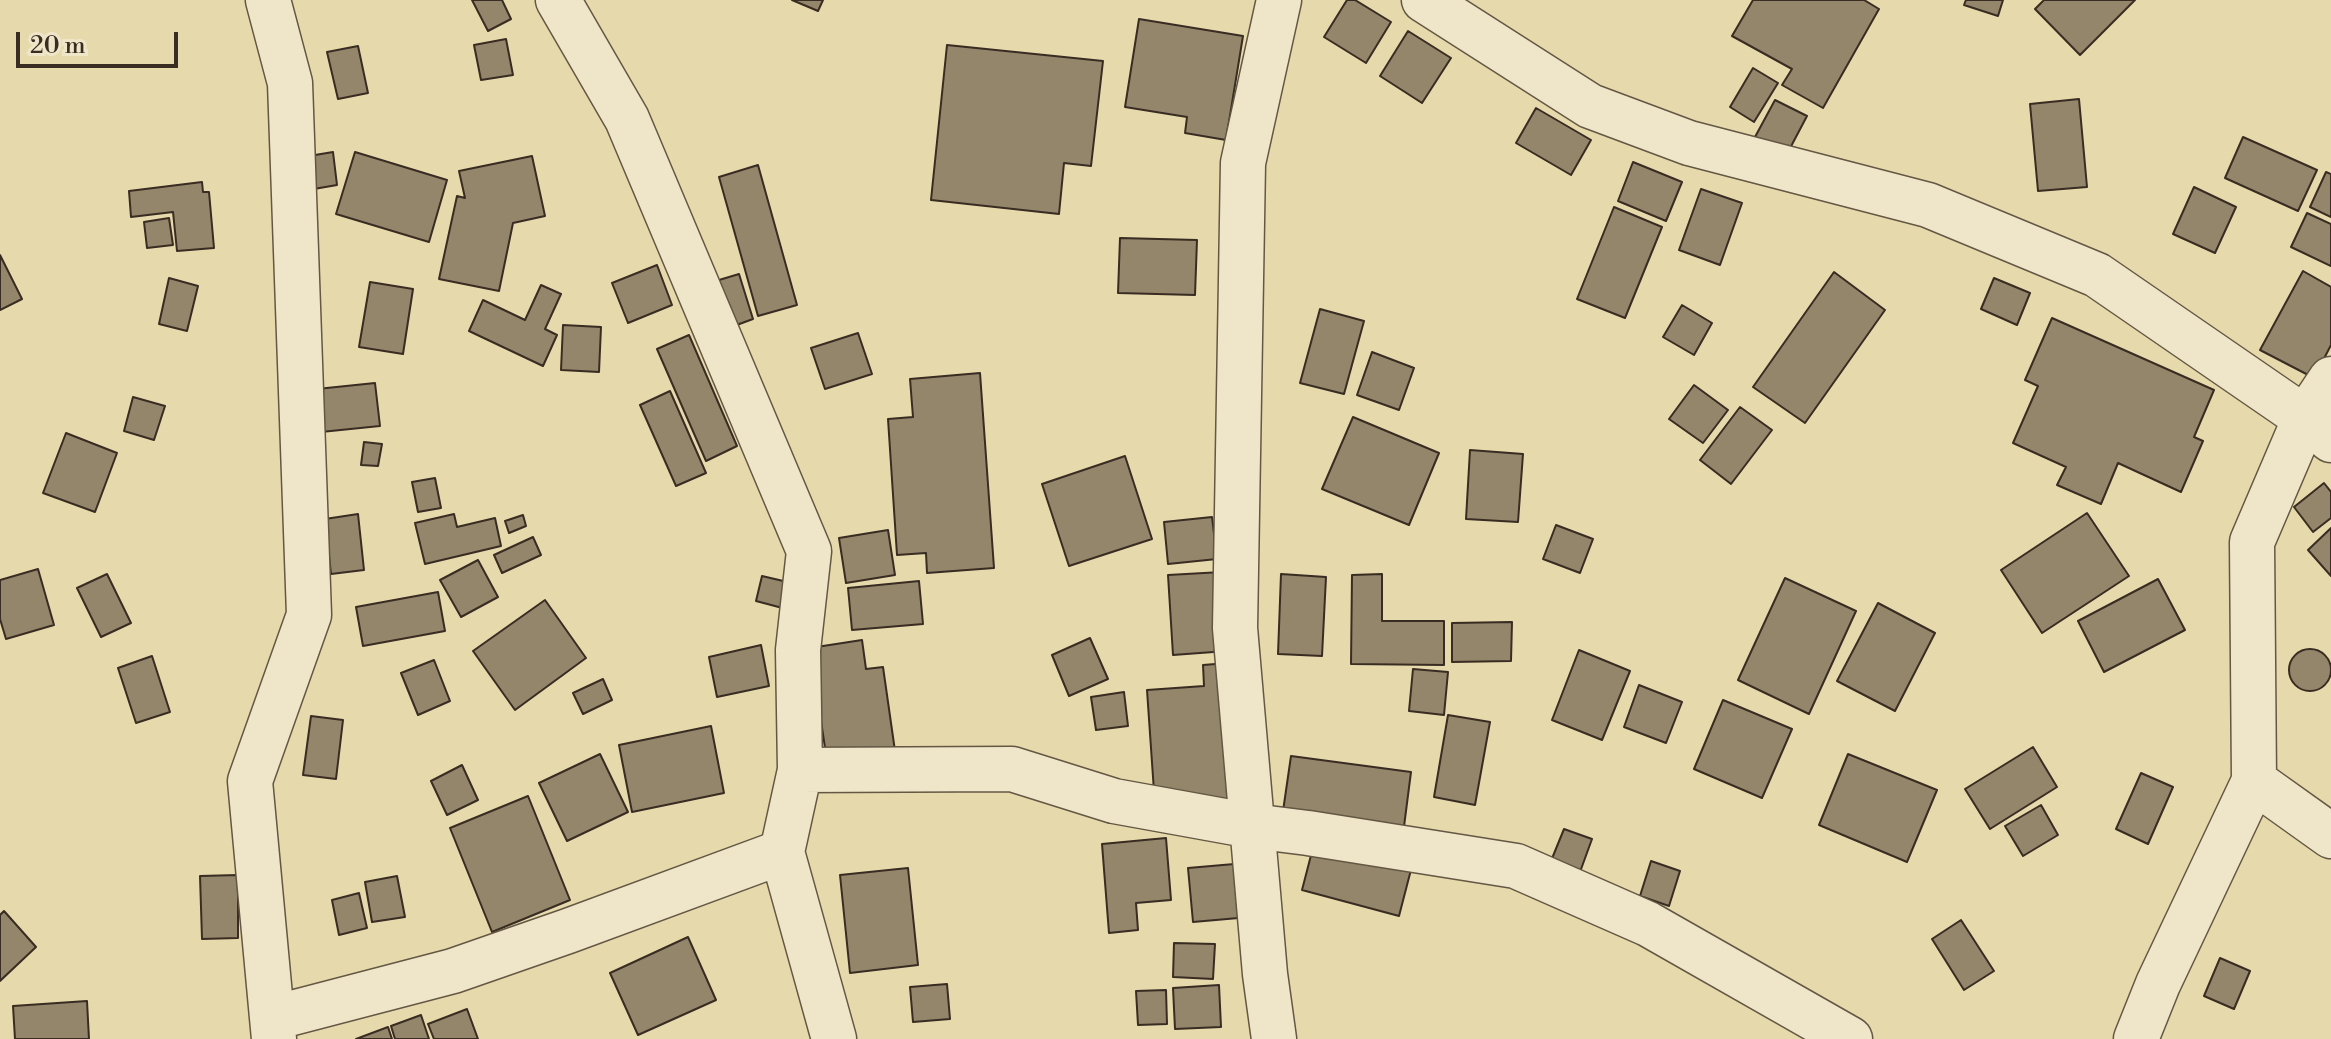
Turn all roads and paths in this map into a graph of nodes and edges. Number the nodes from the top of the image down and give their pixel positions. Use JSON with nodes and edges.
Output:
{"nodes":[{"id":1,"x":268,"y":0,"type":"edge"},
{"id":2,"x":558,"y":0,"type":"edge"},
{"id":3,"x":1279,"y":0,"type":"edge"},
{"id":4,"x":1424,"y":0,"type":"edge"},
{"id":5,"x":2331,"y":379,"type":"edge"},
{"id":6,"x":2318,"y":429,"type":"edge"},
{"id":7,"x":800,"y":770,"type":"junction"},
{"id":8,"x":2254,"y":781,"type":"junction"},
{"id":9,"x":1252,"y":826,"type":"junction"},
{"id":10,"x":2331,"y":836,"type":"edge"},
{"id":11,"x":782,"y":852,"type":"junction"},
{"id":12,"x":274,"y":1028,"type":"edge"},
{"id":13,"x":834,"y":1039,"type":"edge"},
{"id":14,"x":1274,"y":1039,"type":"edge"},
{"id":15,"x":1850,"y":1039,"type":"edge"},
{"id":16,"x":2136,"y":1039,"type":"edge"}],
"edges":[{"from":1,"to":12,"type":"street"},
{"from":2,"to":7,"type":"street"},
{"from":3,"to":9,"type":"street"},
{"from":4,"to":6,"type":"street"},
{"from":5,"to":6,"type":"street"},
{"from":6,"to":8,"type":"street"},
{"from":7,"to":9,"type":"street"},
{"from":7,"to":11,"type":"street"},
{"from":8,"to":10,"type":"street"},
{"from":8,"to":16,"type":"street"},
{"from":9,"to":14,"type":"street"},
{"from":9,"to":15,"type":"street"},
{"from":11,"to":12,"type":"street"},
{"from":11,"to":13,"type":"street"}]}
